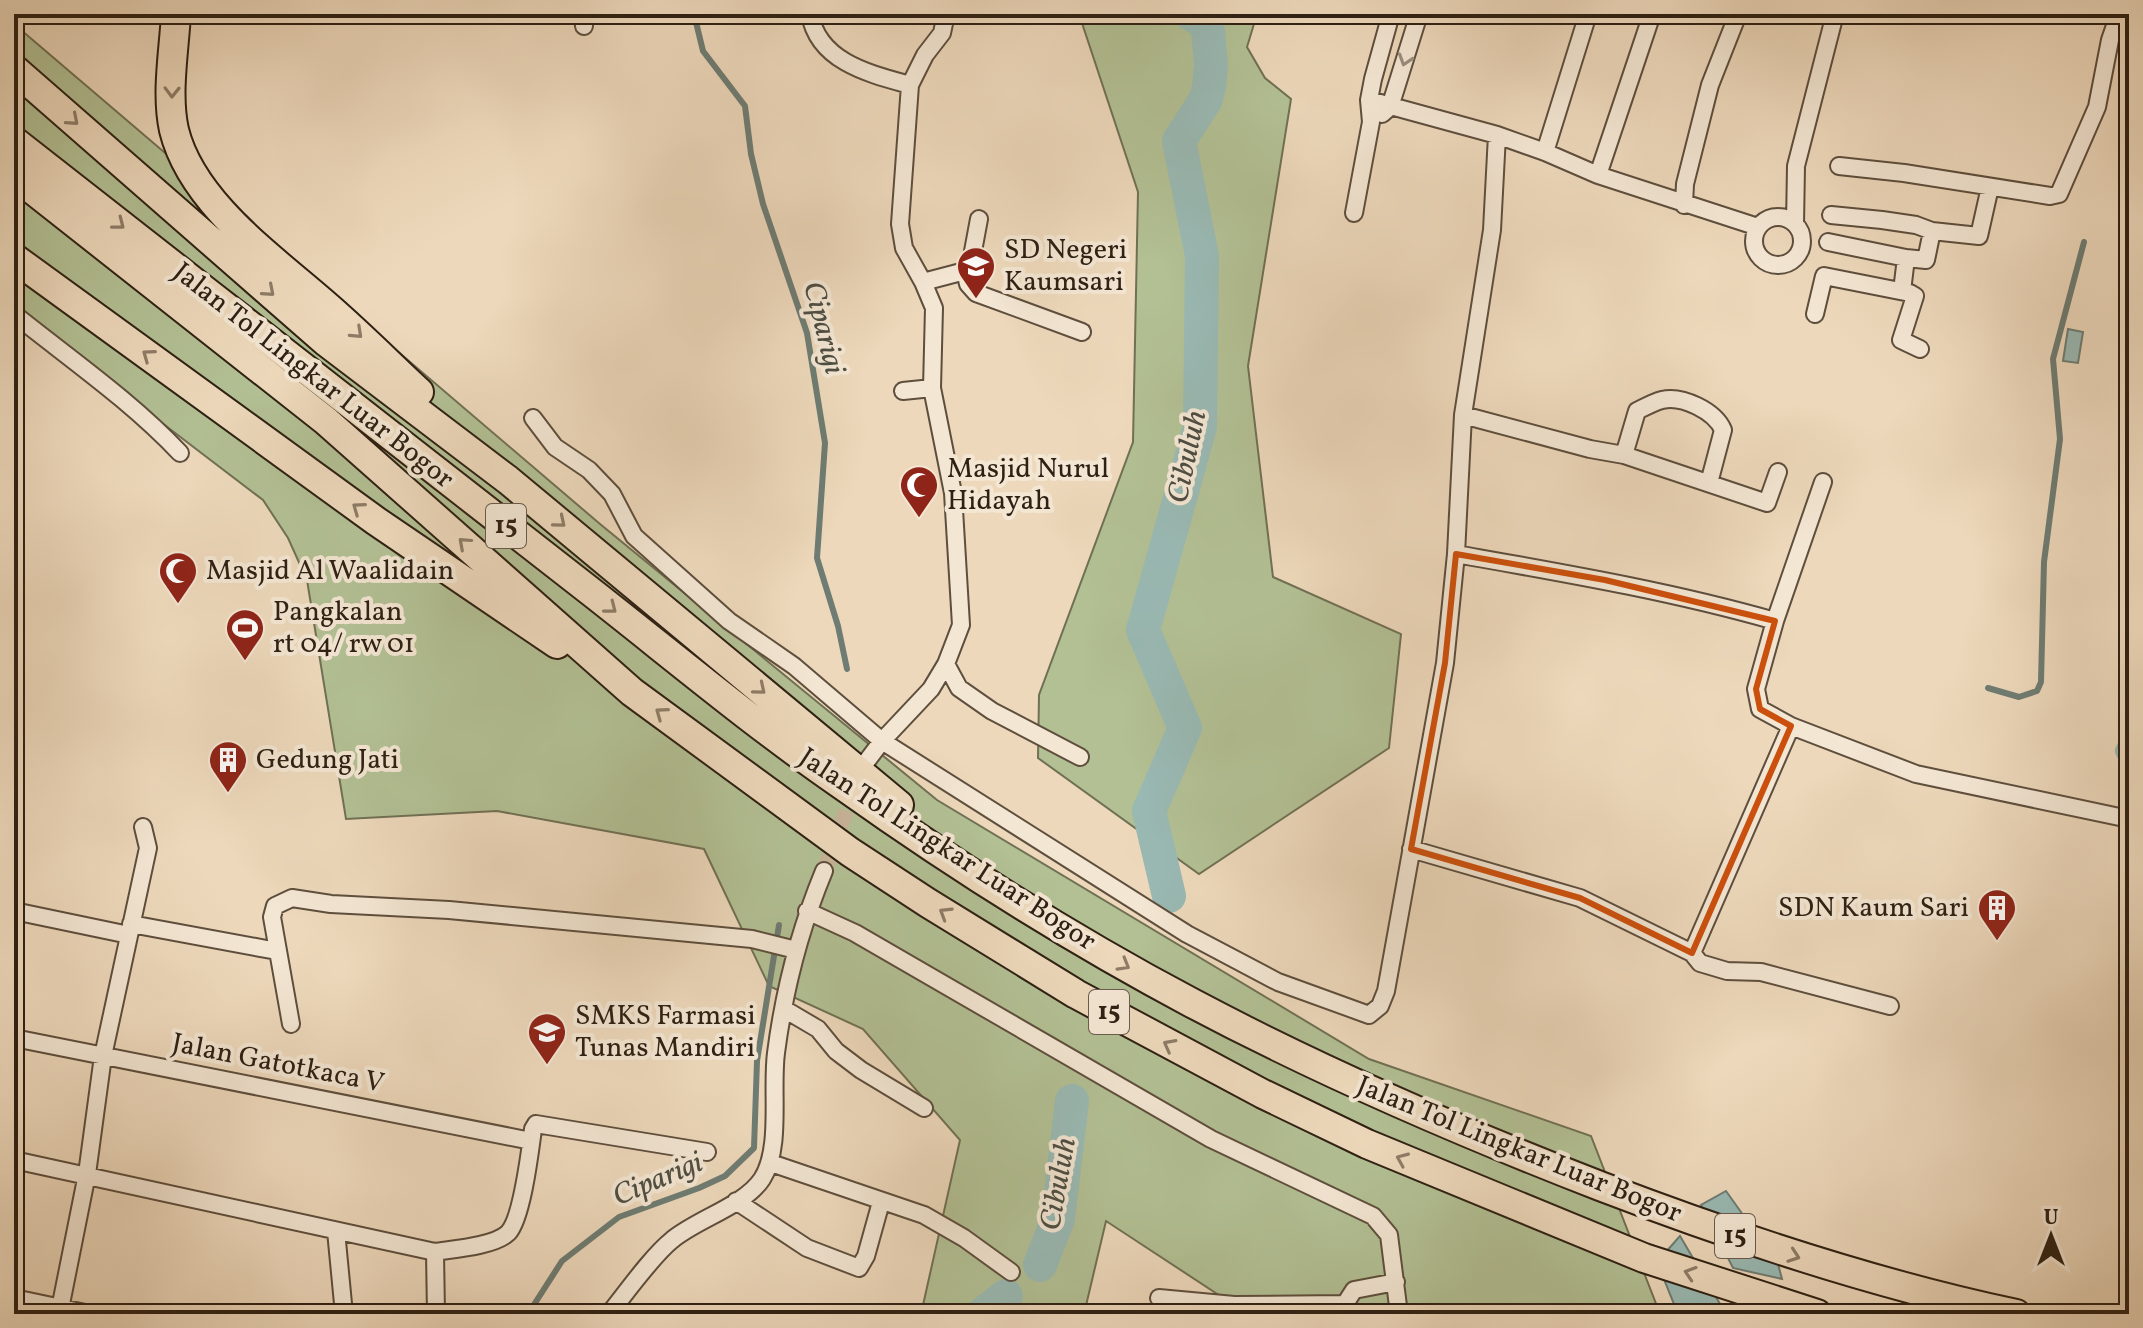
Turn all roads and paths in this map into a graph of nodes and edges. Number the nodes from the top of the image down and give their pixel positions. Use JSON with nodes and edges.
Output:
{"nodes":[{"id":1,"x":176,"y":14,"type":"edge"},
{"id":2,"x":810,"y":14,"type":"edge"},
{"id":3,"x":946,"y":14,"type":"edge"},
{"id":4,"x":1391,"y":14,"type":"edge"},
{"id":5,"x":1419,"y":14,"type":"edge"},
{"id":6,"x":1588,"y":14,"type":"edge"},
{"id":7,"x":1652,"y":14,"type":"edge"},
{"id":8,"x":1738,"y":14,"type":"edge"},
{"id":9,"x":1835,"y":14,"type":"edge"},
{"id":10,"x":2119,"y":14,"type":"edge"},
{"id":11,"x":14,"y":69,"type":"edge"},
{"id":12,"x":910,"y":85,"type":"junction"},
{"id":13,"x":1369,"y":100,"type":"junction"},
{"id":14,"x":1390,"y":107,"type":"junction"},
{"id":15,"x":1371,"y":122,"type":"junction"},
{"id":16,"x":1497,"y":135,"type":"junction"},
{"id":17,"x":14,"y":141,"type":"edge"},
{"id":18,"x":1545,"y":152,"type":"junction"},
{"id":19,"x":1839,"y":166,"type":"dead end"},
{"id":20,"x":14,"y":175,"type":"edge"},
{"id":21,"x":1598,"y":175,"type":"junction"},
{"id":22,"x":1990,"y":187,"type":"junction"},
{"id":23,"x":1684,"y":205,"type":"junction"},
{"id":24,"x":1354,"y":213,"type":"dead end"},
{"id":25,"x":1831,"y":215,"type":"dead end"},
{"id":26,"x":979,"y":219,"type":"dead end"},
{"id":27,"x":1795,"y":224,"type":"junction"},
{"id":28,"x":1758,"y":227,"type":"junction"},
{"id":29,"x":1932,"y":231,"type":"junction"},
{"id":30,"x":1828,"y":242,"type":"dead end"},
{"id":31,"x":14,"y":258,"type":"edge"},
{"id":32,"x":1906,"y":258,"type":"junction"},
{"id":33,"x":965,"y":271,"type":"junction"},
{"id":34,"x":923,"y":282,"type":"junction"},
{"id":35,"x":1902,"y":291,"type":"junction"},
{"id":36,"x":14,"y":314,"type":"edge"},
{"id":37,"x":1815,"y":314,"type":"dead end"},
{"id":38,"x":1082,"y":332,"type":"dead end"},
{"id":39,"x":1920,"y":349,"type":"dead end"},
{"id":40,"x":932,"y":388,"type":"junction"},
{"id":41,"x":903,"y":391,"type":"dead end"},
{"id":42,"x":1463,"y":415,"type":"junction"},
{"id":43,"x":533,"y":418,"type":"dead end"},
{"id":44,"x":180,"y":453,"type":"dead end"},
{"id":45,"x":1624,"y":455,"type":"junction"},
{"id":46,"x":1778,"y":472,"type":"dead end"},
{"id":47,"x":508,"y":480,"type":"junction"},
{"id":48,"x":1823,"y":482,"type":"dead end"},
{"id":49,"x":1709,"y":483,"type":"junction"},
{"id":50,"x":1456,"y":554,"type":"junction"},
{"id":51,"x":1775,"y":621,"type":"junction"},
{"id":52,"x":946,"y":664,"type":"junction"},
{"id":53,"x":632,"y":692,"type":"junction"},
{"id":54,"x":1791,"y":726,"type":"junction"},
{"id":55,"x":882,"y":741,"type":"junction"},
{"id":56,"x":1080,"y":757,"type":"dead end"},
{"id":57,"x":863,"y":766,"type":"tunnel mouth"},
{"id":58,"x":2129,"y":819,"type":"edge"},
{"id":59,"x":143,"y":827,"type":"dead end"},
{"id":60,"x":1411,"y":849,"type":"junction"},
{"id":61,"x":824,"y":871,"type":"tunnel mouth"},
{"id":62,"x":1009,"y":896,"type":"junction"},
{"id":63,"x":14,"y":911,"type":"edge"},
{"id":64,"x":807,"y":911,"type":"junction"},
{"id":65,"x":130,"y":930,"type":"junction"},
{"id":66,"x":791,"y":949,"type":"junction"},
{"id":67,"x":277,"y":951,"type":"junction"},
{"id":68,"x":1692,"y":953,"type":"junction"},
{"id":69,"x":1890,"y":1006,"type":"dead end"},
{"id":70,"x":784,"y":1009,"type":"junction"},
{"id":71,"x":291,"y":1024,"type":"dead end"},
{"id":72,"x":14,"y":1038,"type":"edge"},
{"id":73,"x":103,"y":1056,"type":"junction"},
{"id":74,"x":924,"y":1108,"type":"dead end"},
{"id":75,"x":531,"y":1141,"type":"junction"},
{"id":76,"x":707,"y":1152,"type":"dead end"},
{"id":77,"x":14,"y":1160,"type":"edge"},
{"id":78,"x":771,"y":1163,"type":"junction"},
{"id":79,"x":87,"y":1174,"type":"junction"},
{"id":80,"x":736,"y":1201,"type":"junction"},
{"id":81,"x":881,"y":1202,"type":"junction"},
{"id":82,"x":336,"y":1231,"type":"junction"},
{"id":83,"x":435,"y":1252,"type":"junction"},
{"id":84,"x":1011,"y":1272,"type":"dead end"},
{"id":85,"x":1396,"y":1282,"type":"junction"},
{"id":86,"x":14,"y":1298,"type":"edge"},
{"id":87,"x":1159,"y":1298,"type":"dead end"},
{"id":88,"x":1234,"y":1309,"type":"edge"},
{"id":89,"x":59,"y":1311,"type":"edge"},
{"id":90,"x":2004,"y":1312,"type":"edge"},
{"id":91,"x":90,"y":1314,"type":"edge"},
{"id":92,"x":344,"y":1314,"type":"edge"},
{"id":93,"x":436,"y":1314,"type":"edge"},
{"id":94,"x":609,"y":1314,"type":"edge"},
{"id":95,"x":1399,"y":1314,"type":"edge"},
{"id":96,"x":1817,"y":1314,"type":"edge"}],
"edges":[{"from":1,"to":47,"type":"highway","one_way":true},
{"from":2,"to":12,"type":"street"},
{"from":3,"to":12,"type":"street"},
{"from":4,"to":13,"type":"street"},
{"from":5,"to":14,"type":"street","one_way":true},
{"from":6,"to":18,"type":"street"},
{"from":7,"to":21,"type":"street"},
{"from":8,"to":23,"type":"street"},
{"from":9,"to":27,"type":"street"},
{"from":10,"to":22,"type":"street"},
{"from":11,"to":47,"type":"highway","one_way":true},
{"from":12,"to":34,"type":"street"},
{"from":13,"to":14,"type":"street"},
{"from":13,"to":15,"type":"street"},
{"from":14,"to":15,"type":"street"},
{"from":14,"to":16,"type":"street"},
{"from":15,"to":24,"type":"street"},
{"from":16,"to":18,"type":"street"},
{"from":16,"to":42,"type":"street"},
{"from":17,"to":62,"type":"highway","name":"Jalan Tol Lingkar Luar Bogor","number":"15","one_way":true},
{"from":18,"to":21,"type":"street"},
{"from":19,"to":22,"type":"street"},
{"from":53,"to":20,"type":"highway","name":"Jalan Tol Lingkar Luar Bogor","number":"15","one_way":true},
{"from":21,"to":23,"type":"street"},
{"from":22,"to":29,"type":"street"},
{"from":23,"to":28,"type":"street"},
{"from":25,"to":29,"type":"street"},
{"from":26,"to":33,"type":"street"},
{"from":27,"to":28,"type":"street"},
{"from":27,"to":28,"type":"street"},
{"from":29,"to":32,"type":"street"},
{"from":30,"to":32,"type":"street"},
{"from":53,"to":31,"type":"highway","one_way":true},
{"from":32,"to":35,"type":"street"},
{"from":33,"to":34,"type":"street"},
{"from":33,"to":38,"type":"street"},
{"from":34,"to":40,"type":"street"},
{"from":35,"to":37,"type":"street"},
{"from":35,"to":39,"type":"street"},
{"from":36,"to":44,"type":"street"},
{"from":40,"to":41,"type":"street"},
{"from":40,"to":52,"type":"street"},
{"from":42,"to":45,"type":"street"},
{"from":42,"to":50,"type":"street"},
{"from":43,"to":55,"type":"street"},
{"from":45,"to":49,"type":"street"},
{"from":45,"to":49,"type":"street"},
{"from":46,"to":49,"type":"street"},
{"from":47,"to":62,"type":"highway","one_way":true},
{"from":48,"to":51,"type":"street"},
{"from":50,"to":51,"type":"street"},
{"from":50,"to":60,"type":"street"},
{"from":51,"to":54,"type":"street"},
{"from":52,"to":55,"type":"street"},
{"from":52,"to":56,"type":"street"},
{"from":96,"to":53,"type":"highway","name":"Jalan Tol Lingkar Luar Bogor","number":"15","one_way":true},
{"from":54,"to":58,"type":"street"},
{"from":54,"to":68,"type":"street"},
{"from":55,"to":57,"type":"street"},
{"from":55,"to":60,"type":"street"},
{"from":59,"to":65,"type":"street"},
{"from":60,"to":68,"type":"street"},
{"from":61,"to":64,"type":"street"},
{"from":62,"to":90,"type":"highway","name":"Jalan Tol Lingkar Luar Bogor","number":"15","one_way":true},
{"from":63,"to":65,"type":"street"},
{"from":64,"to":66,"type":"street"},
{"from":64,"to":85,"type":"street"},
{"from":65,"to":67,"type":"street"},
{"from":65,"to":73,"type":"street"},
{"from":66,"to":67,"type":"street"},
{"from":66,"to":70,"type":"street"},
{"from":67,"to":71,"type":"street"},
{"from":68,"to":69,"type":"street"},
{"from":70,"to":74,"type":"street"},
{"from":70,"to":78,"type":"street"},
{"from":72,"to":73,"type":"street","name":"Jalan Gatotkaca V"},
{"from":73,"to":75,"type":"street","name":"Jalan Gatotkaca V"},
{"from":73,"to":79,"type":"street"},
{"from":75,"to":76,"type":"street"},
{"from":75,"to":83,"type":"street"},
{"from":77,"to":79,"type":"street"},
{"from":78,"to":80,"type":"street"},
{"from":78,"to":81,"type":"street"},
{"from":79,"to":82,"type":"street"},
{"from":79,"to":89,"type":"street"},
{"from":80,"to":81,"type":"street"},
{"from":80,"to":94,"type":"street"},
{"from":81,"to":84,"type":"street"},
{"from":82,"to":83,"type":"street"},
{"from":82,"to":92,"type":"street"},
{"from":83,"to":93,"type":"street"},
{"from":85,"to":88,"type":"street"},
{"from":85,"to":95,"type":"street"},
{"from":86,"to":89,"type":"street"},
{"from":87,"to":88,"type":"street"},
{"from":89,"to":91,"type":"street"}]}
